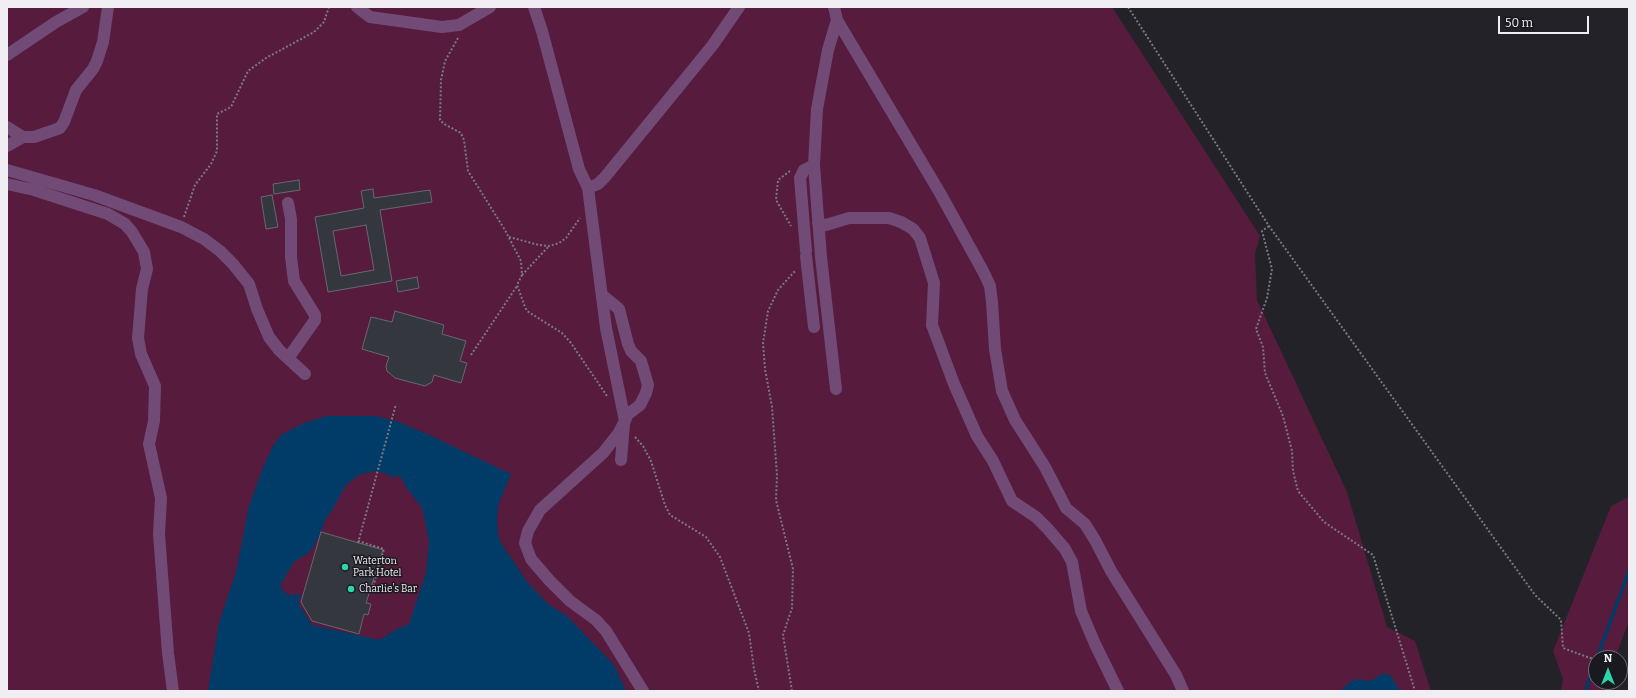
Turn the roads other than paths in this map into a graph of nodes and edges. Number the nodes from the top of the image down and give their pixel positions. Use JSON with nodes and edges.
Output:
{"nodes":[{"id":1,"x":83,"y":7,"type":"edge"},
{"id":2,"x":108,"y":7,"type":"edge"},
{"id":3,"x":357,"y":7,"type":"edge"},
{"id":4,"x":490,"y":7,"type":"edge"},
{"id":5,"x":534,"y":7,"type":"edge"},
{"id":6,"x":739,"y":7,"type":"edge"},
{"id":7,"x":834,"y":7,"type":"edge"},
{"id":8,"x":837,"y":20,"type":"junction"},
{"id":9,"x":7,"y":55,"type":"edge"},
{"id":10,"x":12,"y":132,"type":"edge"},
{"id":11,"x":7,"y":145,"type":"edge"},
{"id":12,"x":814,"y":165,"type":"junction"},
{"id":13,"x":7,"y":170,"type":"edge"},
{"id":14,"x":7,"y":184,"type":"edge"},
{"id":15,"x":588,"y":188,"type":"junction"},
{"id":16,"x":288,"y":203,"type":"dead end"},
{"id":17,"x":818,"y":223,"type":"junction"},
{"id":18,"x":602,"y":295,"type":"junction"},
{"id":19,"x":814,"y":327,"type":"dead end"},
{"id":20,"x":289,"y":357,"type":"junction"},
{"id":21,"x":305,"y":374,"type":"dead end"},
{"id":22,"x":836,"y":389,"type":"dead end"},
{"id":23,"x":625,"y":421,"type":"junction"},
{"id":24,"x":621,"y":460,"type":"dead end"},
{"id":25,"x":173,"y":691,"type":"edge"},
{"id":26,"x":643,"y":691,"type":"edge"},
{"id":27,"x":1118,"y":691,"type":"edge"},
{"id":28,"x":1183,"y":691,"type":"edge"}],
"edges":[{"from":1,"to":9,"type":"lane"},
{"from":2,"to":10,"type":"lane"},
{"from":3,"to":4,"type":"lane"},
{"from":5,"to":15,"type":"lane"},
{"from":6,"to":15,"type":"lane"},
{"from":7,"to":8,"type":"lane"},
{"from":8,"to":12,"type":"lane"},
{"from":8,"to":28,"type":"lane"},
{"from":10,"to":11,"type":"lane"},
{"from":12,"to":17,"type":"lane"},
{"from":12,"to":19,"type":"lane"},
{"from":13,"to":20,"type":"lane"},
{"from":14,"to":25,"type":"lane"},
{"from":15,"to":18,"type":"lane"},
{"from":16,"to":20,"type":"lane"},
{"from":17,"to":22,"type":"lane"},
{"from":17,"to":27,"type":"lane"},
{"from":18,"to":23,"type":"lane"},
{"from":18,"to":23,"type":"lane"},
{"from":20,"to":21,"type":"lane"},
{"from":23,"to":24,"type":"lane"},
{"from":23,"to":26,"type":"lane"}]}
